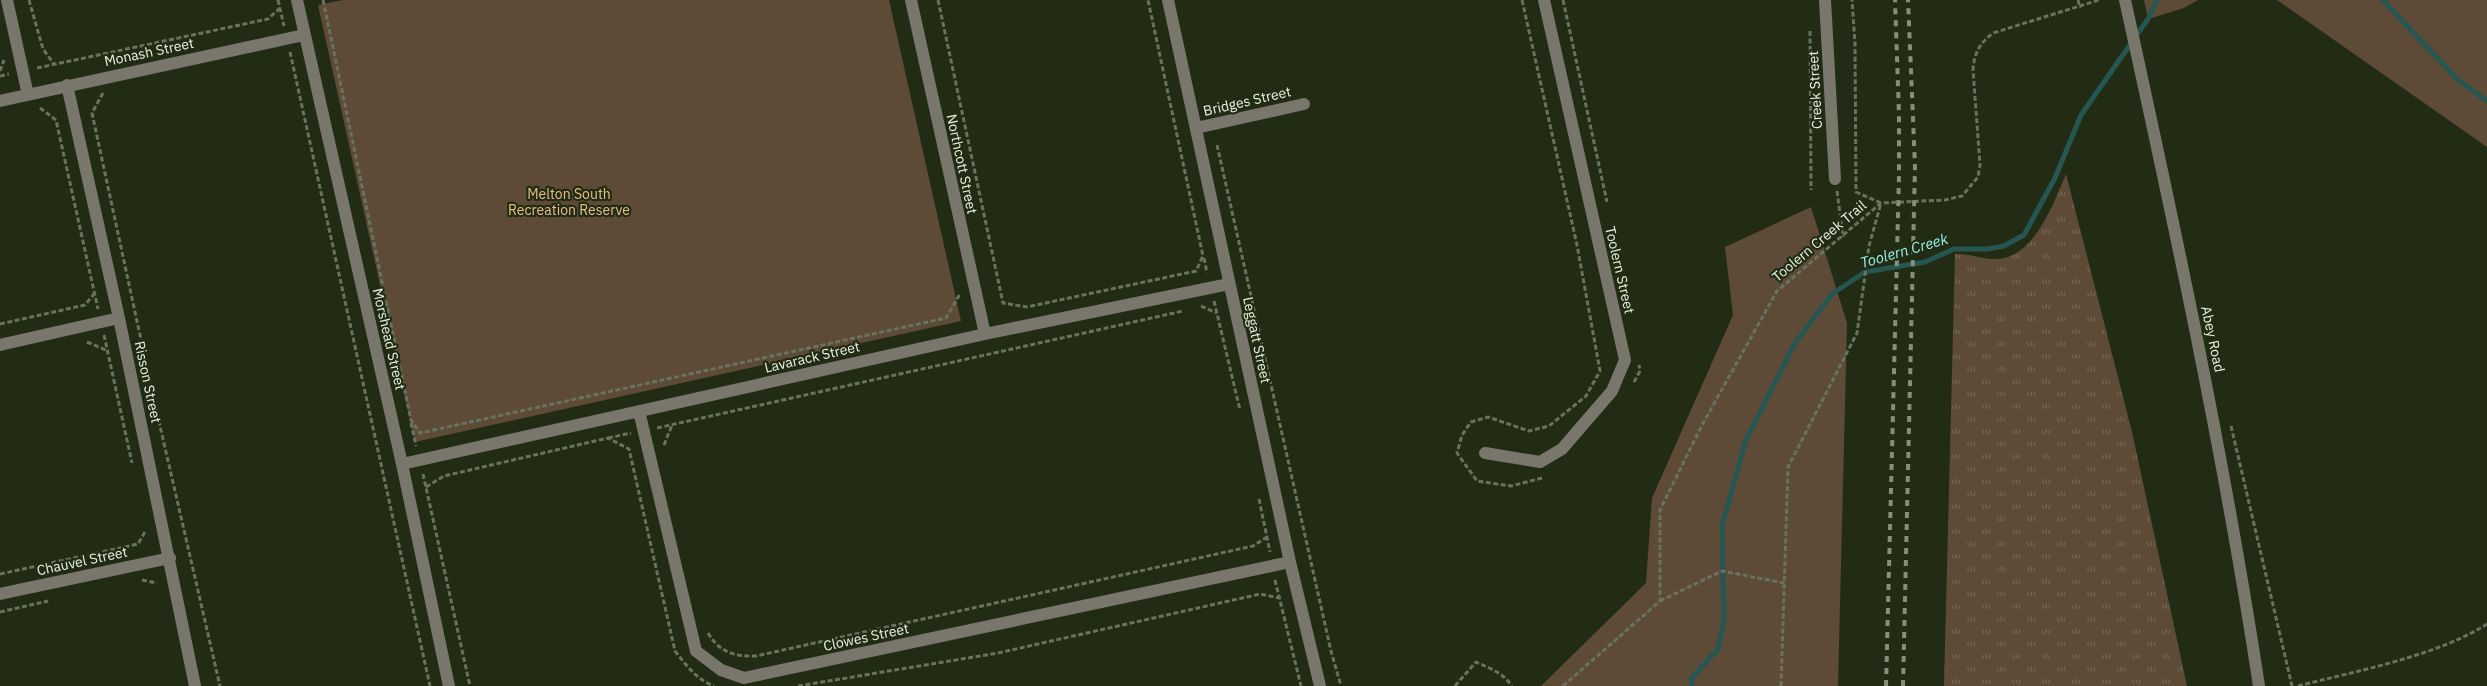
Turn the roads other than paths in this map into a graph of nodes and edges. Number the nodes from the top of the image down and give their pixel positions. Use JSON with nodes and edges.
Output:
{"nodes":[{"id":1,"x":7,"y":0,"type":"edge"},
{"id":2,"x":297,"y":0,"type":"edge"},
{"id":3,"x":911,"y":0,"type":"edge"},
{"id":4,"x":1168,"y":0,"type":"edge"},
{"id":5,"x":1544,"y":0,"type":"edge"},
{"id":6,"x":1825,"y":0,"type":"edge"},
{"id":7,"x":2125,"y":0,"type":"edge"},
{"id":8,"x":304,"y":35,"type":"junction"},
{"id":9,"x":67,"y":85,"type":"junction"},
{"id":10,"x":28,"y":95,"type":"junction"},
{"id":11,"x":0,"y":101,"type":"edge"},
{"id":12,"x":1304,"y":104,"type":"dead end"},
{"id":13,"x":1196,"y":128,"type":"junction"},
{"id":14,"x":1835,"y":179,"type":"road end"},
{"id":15,"x":1229,"y":284,"type":"junction"},
{"id":16,"x":119,"y":318,"type":"junction"},
{"id":17,"x":985,"y":334,"type":"junction"},
{"id":18,"x":0,"y":345,"type":"edge"},
{"id":19,"x":638,"y":411,"type":"junction"},
{"id":20,"x":1485,"y":453,"type":"dead end"},
{"id":21,"x":402,"y":464,"type":"junction"},
{"id":22,"x":170,"y":558,"type":"junction"},
{"id":23,"x":1290,"y":562,"type":"junction"},
{"id":24,"x":0,"y":594,"type":"edge"},
{"id":25,"x":195,"y":686,"type":"edge"},
{"id":26,"x":449,"y":686,"type":"edge"},
{"id":27,"x":1320,"y":686,"type":"edge"},
{"id":28,"x":2259,"y":686,"type":"edge"}],
"edges":[{"from":1,"to":10,"type":"street"},
{"from":2,"to":8,"type":"street","name":"Morshead Street"},
{"from":3,"to":17,"type":"street","name":"Northcott Street"},
{"from":4,"to":13,"type":"street","name":"Leggatt Street"},
{"from":5,"to":20,"type":"street","name":"Toolern Street"},
{"from":6,"to":14,"type":"street","name":"Creek Street"},
{"from":7,"to":28,"type":"street","name":"Abey Road"},
{"from":8,"to":9,"type":"street","name":"Monash Street"},
{"from":8,"to":21,"type":"street","name":"Morshead Street"},
{"from":9,"to":10,"type":"street","name":"Monash Street"},
{"from":9,"to":16,"type":"street","name":"Risson Street"},
{"from":10,"to":11,"type":"street","name":"Monash Street"},
{"from":12,"to":13,"type":"street","name":"Bridges Street"},
{"from":13,"to":15,"type":"street","name":"Leggatt Street"},
{"from":15,"to":17,"type":"street","name":"Lavarack Street"},
{"from":15,"to":23,"type":"street","name":"Leggatt Street"},
{"from":16,"to":18,"type":"street"},
{"from":16,"to":22,"type":"street","name":"Risson Street"},
{"from":17,"to":19,"type":"street","name":"Lavarack Street"},
{"from":19,"to":21,"type":"street","name":"Lavarack Street"},
{"from":19,"to":23,"type":"street","name":"Clowes Street"},
{"from":21,"to":26,"type":"street","name":"Morshead Street"},
{"from":22,"to":24,"type":"street","name":"Chauvel Street"},
{"from":22,"to":25,"type":"street","name":"Risson Street"},
{"from":23,"to":27,"type":"street","name":"Leggatt Street"}]}
